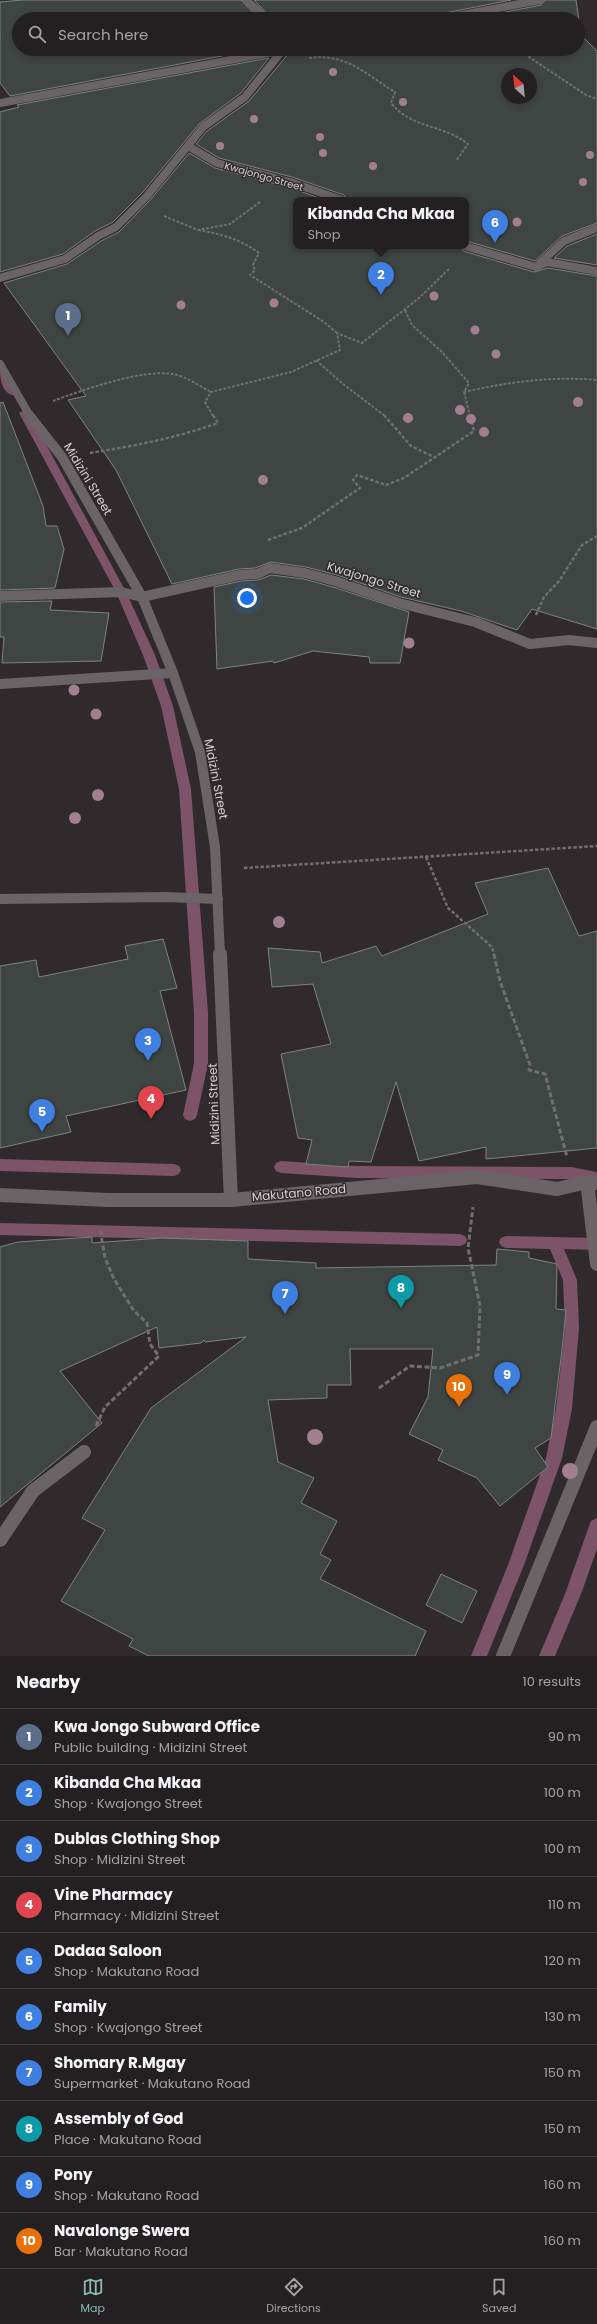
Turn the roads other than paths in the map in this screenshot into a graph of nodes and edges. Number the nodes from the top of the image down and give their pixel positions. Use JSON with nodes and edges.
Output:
{"nodes":[{"id":1,"x":246,"y":0,"type":"edge"},
{"id":2,"x":540,"y":0,"type":"edge"},
{"id":3,"x":259,"y":12,"type":"edge"},
{"id":4,"x":478,"y":12,"type":"edge"},
{"id":5,"x":252,"y":56,"type":"edge"},
{"id":6,"x":279,"y":56,"type":"edge"},
{"id":7,"x":0,"y":103,"type":"edge"},
{"id":8,"x":188,"y":146,"type":"junction"},
{"id":9,"x":333,"y":197,"type":"edge"},
{"id":10,"x":597,"y":228,"type":"edge"},
{"id":11,"x":469,"y":247,"type":"edge"},
{"id":12,"x":536,"y":267,"type":"junction"},
{"id":13,"x":597,"y":271,"type":"edge"},
{"id":14,"x":0,"y":278,"type":"edge"},
{"id":15,"x":0,"y":364,"type":"edge"},
{"id":16,"x":0,"y":596,"type":"edge"},
{"id":17,"x":142,"y":597,"type":"junction"},
{"id":18,"x":597,"y":643,"type":"edge"},
{"id":19,"x":173,"y":673,"type":"junction"},
{"id":20,"x":0,"y":684,"type":"edge"},
{"id":21,"x":0,"y":899,"type":"edge"},
{"id":22,"x":218,"y":899,"type":"junction"},
{"id":23,"x":592,"y":1183,"type":"edge"},
{"id":24,"x":0,"y":1195,"type":"edge"},
{"id":25,"x":231,"y":1200,"type":"junction"},
{"id":26,"x":597,"y":1264,"type":"edge"},
{"id":27,"x":597,"y":1427,"type":"edge"},
{"id":28,"x":84,"y":1452,"type":"road end"},
{"id":29,"x":0,"y":1540,"type":"edge"},
{"id":30,"x":503,"y":1656,"type":"edge"}],
"edges":[{"from":1,"to":3,"type":"street"},
{"from":2,"to":4,"type":"street"},
{"from":5,"to":7,"type":"street"},
{"from":6,"to":8,"type":"street"},
{"from":8,"to":9,"type":"street","name":"Kwajongo Street"},
{"from":8,"to":14,"type":"street"},
{"from":10,"to":12,"type":"street"},
{"from":11,"to":12,"type":"street"},
{"from":12,"to":13,"type":"street"},
{"from":15,"to":17,"type":"street","name":"Midizini Street"},
{"from":16,"to":17,"type":"street"},
{"from":17,"to":18,"type":"street","name":"Kwajongo Street"},
{"from":17,"to":19,"type":"street","name":"Midizini Street"},
{"from":19,"to":20,"type":"street"},
{"from":19,"to":22,"type":"street","name":"Midizini Street"},
{"from":21,"to":22,"type":"street"},
{"from":22,"to":25,"type":"street","name":"Midizini Street"},
{"from":23,"to":25,"type":"street","name":"Makutano Road"},
{"from":23,"to":26,"type":"street"},
{"from":24,"to":25,"type":"street","name":"Makutano Road"},
{"from":27,"to":30,"type":"street"},
{"from":28,"to":29,"type":"street"}]}
